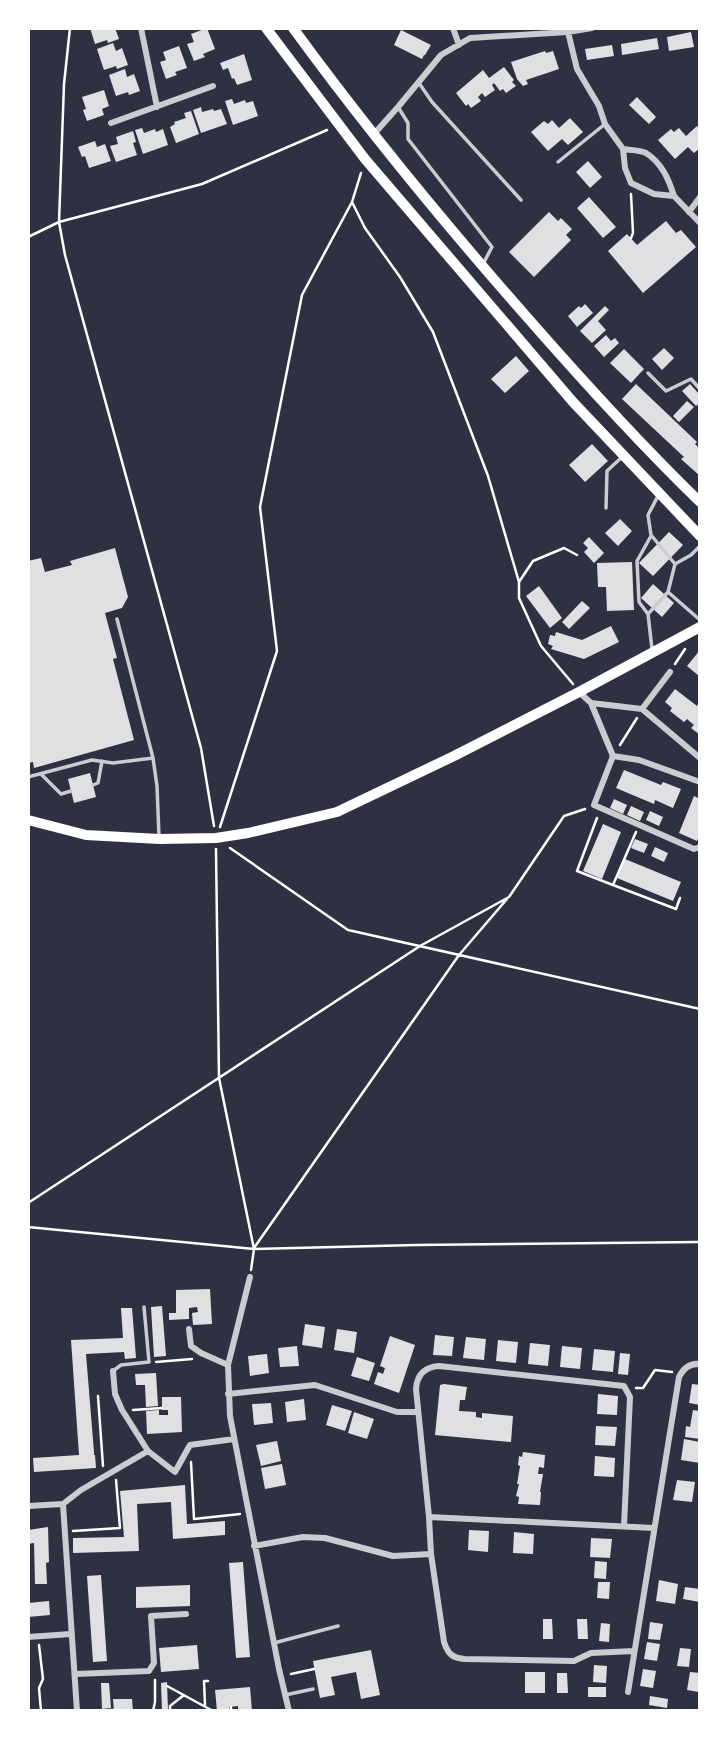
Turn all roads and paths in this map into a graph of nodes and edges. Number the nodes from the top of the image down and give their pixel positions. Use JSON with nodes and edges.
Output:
{"nodes":[{"id":1,"x":70,"y":28,"type":"edge"},
{"id":2,"x":141,"y":28,"type":"edge"},
{"id":3,"x":265,"y":28,"type":"edge"},
{"id":4,"x":293,"y":28,"type":"edge"},
{"id":5,"x":453,"y":28,"type":"edge"},
{"id":6,"x":592,"y":28,"type":"edge"},
{"id":7,"x":568,"y":32,"type":"junction"},
{"id":8,"x":459,"y":45,"type":"junction"},
{"id":9,"x":418,"y":81,"type":"junction"},
{"id":10,"x":213,"y":86,"type":"dead end"},
{"id":11,"x":157,"y":107,"type":"junction"},
{"id":12,"x":398,"y":107,"type":"junction"},
{"id":13,"x":111,"y":123,"type":"dead end"},
{"id":14,"x":605,"y":124,"type":"junction"},
{"id":15,"x":334,"y":127,"type":"dead end"},
{"id":16,"x":374,"y":134,"type":"junction"},
{"id":17,"x":357,"y":148,"type":"junction"},
{"id":18,"x":623,"y":149,"type":"junction"},
{"id":19,"x":365,"y":159,"type":"junction"},
{"id":20,"x":558,"y":162,"type":"dead end"},
{"id":21,"x":631,"y":183,"type":"junction"},
{"id":22,"x":674,"y":196,"type":"junction"},
{"id":23,"x":700,"y":197,"type":"edge"},
{"id":24,"x":521,"y":200,"type":"dead end"},
{"id":25,"x":352,"y":202,"type":"junction"},
{"id":26,"x":689,"y":212,"type":"junction"},
{"id":27,"x":59,"y":222,"type":"junction"},
{"id":28,"x":700,"y":223,"type":"edge"},
{"id":29,"x":28,"y":237,"type":"edge"},
{"id":30,"x":631,"y":238,"type":"dead end"},
{"id":31,"x":482,"y":266,"type":"junction"},
{"id":32,"x":648,"y":373,"type":"dead end"},
{"id":33,"x":700,"y":389,"type":"edge"},
{"id":34,"x":623,"y":456,"type":"junction"},
{"id":35,"x":659,"y":494,"type":"junction"},
{"id":36,"x":700,"y":502,"type":"edge"},
{"id":37,"x":606,"y":508,"type":"dead end"},
{"id":38,"x":651,"y":536,"type":"junction"},
{"id":39,"x":700,"y":536,"type":"edge"},
{"id":40,"x":700,"y":546,"type":"edge"},
{"id":41,"x":577,"y":555,"type":"dead end"},
{"id":42,"x":675,"y":564,"type":"junction"},
{"id":43,"x":519,"y":582,"type":"junction"},
{"id":44,"x":668,"y":592,"type":"junction"},
{"id":45,"x":648,"y":614,"type":"junction"},
{"id":46,"x":117,"y":619,"type":"dead end"},
{"id":47,"x":699,"y":625,"type":"edge"},
{"id":48,"x":652,"y":651,"type":"junction"},
{"id":49,"x":670,"y":672,"type":"joint"},
{"id":50,"x":579,"y":692,"type":"junction"},
{"id":51,"x":591,"y":704,"type":"junction"},
{"id":52,"x":642,"y":709,"type":"junction"},
{"id":53,"x":613,"y":756,"type":"junction"},
{"id":54,"x":153,"y":758,"type":"junction"},
{"id":55,"x":700,"y":758,"type":"edge"},
{"id":56,"x":102,"y":761,"type":"junction"},
{"id":57,"x":41,"y":775,"type":"junction"},
{"id":58,"x":28,"y":777,"type":"edge"},
{"id":59,"x":700,"y":782,"type":"edge"},
{"id":60,"x":93,"y":785,"type":"dead end"},
{"id":61,"x":71,"y":791,"type":"dead end"},
{"id":62,"x":598,"y":806,"type":"junction"},
{"id":63,"x":28,"y":820,"type":"edge"},
{"id":64,"x":639,"y":825,"type":"junction"},
{"id":65,"x":216,"y":838,"type":"junction"},
{"id":66,"x":159,"y":839,"type":"junction"},
{"id":67,"x":700,"y":846,"type":"edge"},
{"id":68,"x":613,"y":885,"type":"junction"},
{"id":69,"x":509,"y":897,"type":"junction"},
{"id":70,"x":680,"y":898,"type":"dead end"},
{"id":71,"x":420,"y":946,"type":"junction"},
{"id":72,"x":459,"y":955,"type":"junction"},
{"id":73,"x":700,"y":1009,"type":"edge"},
{"id":74,"x":219,"y":1078,"type":"junction"},
{"id":75,"x":28,"y":1203,"type":"edge"},
{"id":76,"x":28,"y":1227,"type":"edge"},
{"id":77,"x":700,"y":1242,"type":"edge"},
{"id":78,"x":254,"y":1249,"type":"junction"},
{"id":79,"x":250,"y":1277,"type":"joint"},
{"id":80,"x":144,"y":1307,"type":"dead end"},
{"id":81,"x":189,"y":1329,"type":"dead end"},
{"id":82,"x":201,"y":1353,"type":"junction"},
{"id":83,"x":149,"y":1362,"type":"junction"},
{"id":84,"x":700,"y":1364,"type":"edge"},
{"id":85,"x":228,"y":1365,"type":"junction"},
{"id":86,"x":113,"y":1371,"type":"joint"},
{"id":87,"x":681,"y":1373,"type":"junction"},
{"id":88,"x":625,"y":1389,"type":"junction"},
{"id":89,"x":228,"y":1394,"type":"junction"},
{"id":90,"x":98,"y":1396,"type":"dead end"},
{"id":91,"x":162,"y":1408,"type":"dead end"},
{"id":92,"x":122,"y":1410,"type":"junction"},
{"id":93,"x":418,"y":1412,"type":"junction"},
{"id":94,"x":234,"y":1439,"type":"junction"},
{"id":95,"x":191,"y":1445,"type":"junction"},
{"id":96,"x":148,"y":1451,"type":"junction"},
{"id":97,"x":116,"y":1470,"type":"junction"},
{"id":98,"x":104,"y":1477,"type":"junction"},
{"id":99,"x":63,"y":1504,"type":"junction"},
{"id":100,"x":28,"y":1506,"type":"edge"},
{"id":101,"x":248,"y":1513,"type":"junction"},
{"id":102,"x":429,"y":1517,"type":"junction"},
{"id":103,"x":624,"y":1526,"type":"junction"},
{"id":104,"x":654,"y":1528,"type":"junction"},
{"id":105,"x":65,"y":1532,"type":"junction"},
{"id":106,"x":254,"y":1546,"type":"junction"},
{"id":107,"x":431,"y":1554,"type":"junction"},
{"id":108,"x":186,"y":1614,"type":"dead end"},
{"id":109,"x":338,"y":1626,"type":"dead end"},
{"id":110,"x":71,"y":1634,"type":"junction"},
{"id":111,"x":28,"y":1637,"type":"edge"},
{"id":112,"x":38,"y":1637,"type":"junction"},
{"id":113,"x":274,"y":1643,"type":"junction"},
{"id":114,"x":634,"y":1651,"type":"junction"},
{"id":115,"x":314,"y":1669,"type":"dead end"},
{"id":116,"x":149,"y":1671,"type":"junction"},
{"id":117,"x":76,"y":1674,"type":"junction"},
{"id":118,"x":281,"y":1676,"type":"junction"},
{"id":119,"x":208,"y":1681,"type":"dead end"},
{"id":120,"x":167,"y":1686,"type":"dead end"},
{"id":121,"x":313,"y":1689,"type":"dead end"},
{"id":122,"x":628,"y":1692,"type":"dead end"},
{"id":123,"x":184,"y":1695,"type":"junction"},
{"id":124,"x":285,"y":1695,"type":"junction"},
{"id":125,"x":205,"y":1706,"type":"junction"},
{"id":126,"x":114,"y":1710,"type":"edge"},
{"id":127,"x":41,"y":1711,"type":"edge"},
{"id":128,"x":77,"y":1711,"type":"edge"},
{"id":129,"x":90,"y":1711,"type":"edge"},
{"id":130,"x":153,"y":1711,"type":"edge"},
{"id":131,"x":170,"y":1711,"type":"edge"},
{"id":132,"x":214,"y":1711,"type":"edge"},
{"id":133,"x":289,"y":1711,"type":"edge"}],
"edges":[{"from":1,"to":27,"type":"path"},
{"from":2,"to":11,"type":"street"},
{"from":3,"to":17,"type":"highway"},
{"from":4,"to":16,"type":"highway"},
{"from":5,"to":8,"type":"street"},
{"from":6,"to":7,"type":"street"},
{"from":7,"to":8,"type":"street"},
{"from":7,"to":14,"type":"street"},
{"from":8,"to":9,"type":"street"},
{"from":9,"to":12,"type":"street"},
{"from":9,"to":24,"type":"lane"},
{"from":10,"to":11,"type":"street"},
{"from":11,"to":13,"type":"street"},
{"from":12,"to":16,"type":"street"},
{"from":12,"to":31,"type":"lane"},
{"from":14,"to":18,"type":"street"},
{"from":14,"to":20,"type":"lane"},
{"from":15,"to":27,"type":"path"},
{"from":16,"to":17,"type":"highway"},
{"from":16,"to":31,"type":"highway"},
{"from":17,"to":19,"type":"highway"},
{"from":18,"to":21,"type":"street"},
{"from":18,"to":22,"type":"street"},
{"from":19,"to":25,"type":"path"},
{"from":19,"to":34,"type":"highway"},
{"from":21,"to":22,"type":"street"},
{"from":21,"to":30,"type":"path"},
{"from":22,"to":26,"type":"street"},
{"from":23,"to":26,"type":"street"},
{"from":25,"to":43,"type":"path"},
{"from":25,"to":65,"type":"path"},
{"from":26,"to":28,"type":"street"},
{"from":27,"to":29,"type":"path"},
{"from":27,"to":65,"type":"path"},
{"from":31,"to":36,"type":"highway"},
{"from":32,"to":33,"type":"lane"},
{"from":34,"to":35,"type":"highway"},
{"from":34,"to":37,"type":"lane"},
{"from":35,"to":38,"type":"lane"},
{"from":35,"to":39,"type":"highway"},
{"from":38,"to":42,"type":"lane"},
{"from":38,"to":45,"type":"lane"},
{"from":40,"to":42,"type":"lane"},
{"from":41,"to":43,"type":"path"},
{"from":42,"to":44,"type":"lane"},
{"from":43,"to":50,"type":"path"},
{"from":44,"to":45,"type":"lane"},
{"from":44,"to":47,"type":"lane"},
{"from":45,"to":48,"type":"lane"},
{"from":46,"to":54,"type":"lane"},
{"from":47,"to":48,"type":"highway"},
{"from":47,"to":49,"type":"path"},
{"from":48,"to":50,"type":"highway"},
{"from":49,"to":52,"type":"street"},
{"from":50,"to":51,"type":"street"},
{"from":50,"to":65,"type":"highway"},
{"from":51,"to":52,"type":"street"},
{"from":51,"to":53,"type":"street"},
{"from":52,"to":53,"type":"path"},
{"from":52,"to":55,"type":"street"},
{"from":53,"to":59,"type":"street"},
{"from":53,"to":62,"type":"street"},
{"from":54,"to":56,"type":"lane"},
{"from":54,"to":66,"type":"lane"},
{"from":56,"to":57,"type":"lane"},
{"from":56,"to":60,"type":"lane"},
{"from":57,"to":58,"type":"lane"},
{"from":57,"to":61,"type":"lane"},
{"from":62,"to":64,"type":"street"},
{"from":62,"to":68,"type":"path"},
{"from":62,"to":69,"type":"path"},
{"from":63,"to":66,"type":"highway"},
{"from":64,"to":67,"type":"street"},
{"from":64,"to":68,"type":"path"},
{"from":65,"to":66,"type":"highway"},
{"from":65,"to":71,"type":"path"},
{"from":65,"to":74,"type":"path"},
{"from":68,"to":70,"type":"path"},
{"from":69,"to":71,"type":"path"},
{"from":69,"to":72,"type":"path"},
{"from":71,"to":72,"type":"path"},
{"from":71,"to":74,"type":"path"},
{"from":72,"to":73,"type":"path"},
{"from":72,"to":78,"type":"path"},
{"from":74,"to":75,"type":"path"},
{"from":74,"to":78,"type":"path"},
{"from":76,"to":78,"type":"path"},
{"from":77,"to":78,"type":"path"},
{"from":78,"to":79,"type":"path"},
{"from":79,"to":85,"type":"street"},
{"from":80,"to":83,"type":"lane"},
{"from":81,"to":82,"type":"street"},
{"from":82,"to":83,"type":"path"},
{"from":82,"to":85,"type":"street"},
{"from":83,"to":86,"type":"lane"},
{"from":84,"to":87,"type":"street"},
{"from":85,"to":89,"type":"street"},
{"from":86,"to":92,"type":"street"},
{"from":87,"to":88,"type":"path"},
{"from":87,"to":104,"type":"street"},
{"from":88,"to":93,"type":"street"},
{"from":88,"to":103,"type":"street"},
{"from":89,"to":93,"type":"street"},
{"from":89,"to":94,"type":"street"},
{"from":90,"to":98,"type":"path"},
{"from":91,"to":92,"type":"path"},
{"from":92,"to":96,"type":"street"},
{"from":93,"to":102,"type":"street"},
{"from":94,"to":95,"type":"street"},
{"from":94,"to":101,"type":"street"},
{"from":95,"to":96,"type":"street"},
{"from":95,"to":101,"type":"path"},
{"from":96,"to":97,"type":"street"},
{"from":97,"to":98,"type":"street"},
{"from":97,"to":105,"type":"path"},
{"from":98,"to":99,"type":"street"},
{"from":99,"to":100,"type":"street"},
{"from":99,"to":105,"type":"street"},
{"from":101,"to":106,"type":"street"},
{"from":102,"to":103,"type":"street"},
{"from":102,"to":107,"type":"street"},
{"from":103,"to":104,"type":"street"},
{"from":104,"to":114,"type":"street"},
{"from":105,"to":110,"type":"street"},
{"from":106,"to":107,"type":"street"},
{"from":106,"to":113,"type":"street"},
{"from":107,"to":114,"type":"street"},
{"from":108,"to":116,"type":"street"},
{"from":109,"to":113,"type":"lane"},
{"from":110,"to":112,"type":"street"},
{"from":110,"to":117,"type":"street"},
{"from":111,"to":112,"type":"street"},
{"from":112,"to":127,"type":"path"},
{"from":113,"to":118,"type":"street"},
{"from":114,"to":122,"type":"street"},
{"from":115,"to":118,"type":"path"},
{"from":116,"to":117,"type":"street"},
{"from":116,"to":130,"type":"path"},
{"from":117,"to":128,"type":"street"},
{"from":118,"to":124,"type":"street"},
{"from":119,"to":125,"type":"path"},
{"from":120,"to":123,"type":"path"},
{"from":121,"to":124,"type":"lane"},
{"from":123,"to":125,"type":"path"},
{"from":123,"to":131,"type":"path"},
{"from":124,"to":133,"type":"street"},
{"from":125,"to":132,"type":"path"},
{"from":126,"to":129,"type":"path"}]}
